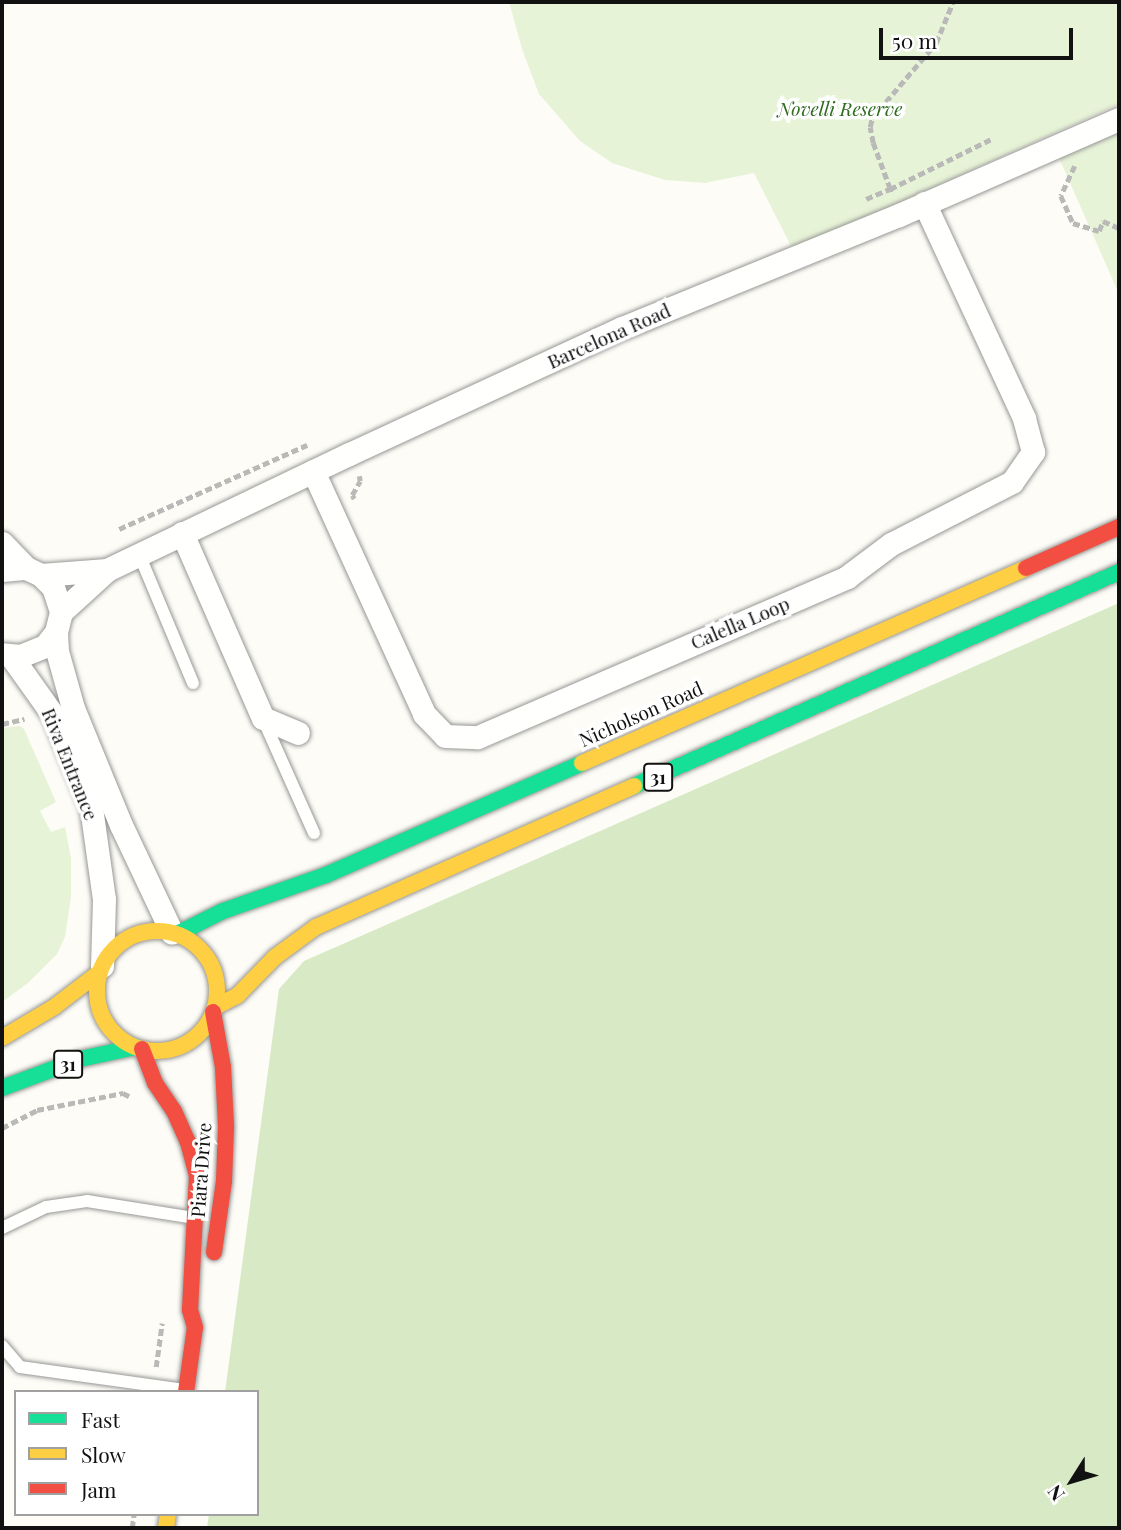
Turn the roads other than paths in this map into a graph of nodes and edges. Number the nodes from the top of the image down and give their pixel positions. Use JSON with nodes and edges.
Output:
{"nodes":[{"id":1,"x":1119,"y":119,"type":"edge"},
{"id":2,"x":924,"y":203,"type":"junction"},
{"id":3,"x":313,"y":471,"type":"junction"},
{"id":4,"x":1119,"y":527,"type":"edge"},
{"id":5,"x":182,"y":533,"type":"junction"},
{"id":6,"x":2,"y":543,"type":"edge"},
{"id":7,"x":139,"y":554,"type":"junction"},
{"id":8,"x":2,"y":570,"type":"edge"},
{"id":9,"x":107,"y":570,"type":"junction"},
{"id":10,"x":33,"y":571,"type":"junction"},
{"id":11,"x":1119,"y":572,"type":"edge"},
{"id":12,"x":59,"y":622,"type":"junction"},
{"id":13,"x":5,"y":655,"type":"edge"},
{"id":14,"x":193,"y":683,"type":"dead end"},
{"id":15,"x":263,"y":718,"type":"junction"},
{"id":16,"x":298,"y":733,"type":"dead end"},
{"id":17,"x":314,"y":834,"type":"dead end"},
{"id":18,"x":174,"y":933,"type":"junction"},
{"id":19,"x":101,"y":969,"type":"junction"},
{"id":20,"x":214,"y":1010,"type":"junction"},
{"id":21,"x":2,"y":1038,"type":"edge"},
{"id":22,"x":139,"y":1048,"type":"junction"},
{"id":23,"x":2,"y":1088,"type":"edge"},
{"id":24,"x":198,"y":1218,"type":"junction"},
{"id":25,"x":2,"y":1228,"type":"edge"},
{"id":26,"x":211,"y":1272,"type":"dead end"},
{"id":27,"x":208,"y":1298,"type":"dead end"},
{"id":28,"x":195,"y":1327,"type":"junction"},
{"id":29,"x":2,"y":1346,"type":"edge"},
{"id":30,"x":179,"y":1390,"type":"edge"},
{"id":31,"x":186,"y":1390,"type":"edge"}],
"edges":[{"from":1,"to":2,"type":"street","name":"Barcelona Road"},
{"from":2,"to":3,"type":"street","name":"Barcelona Road"},
{"from":2,"to":3,"type":"street","name":"Calella Loop"},
{"from":3,"to":5,"type":"street","name":"Barcelona Road"},
{"from":4,"to":18,"type":"main road","name":"Nicholson Road","number":"31"},
{"from":5,"to":7,"type":"street","name":"Barcelona Road"},
{"from":5,"to":15,"type":"street"},
{"from":6,"to":10,"type":"street"},
{"from":7,"to":9,"type":"street","name":"Barcelona Road"},
{"from":7,"to":14,"type":"lane"},
{"from":8,"to":10,"type":"street","name":"Barcelona Road"},
{"from":9,"to":10,"type":"street","name":"Barcelona Road"},
{"from":9,"to":12,"type":"street","name":"Barcelona Road"},
{"from":10,"to":12,"type":"street","name":"Riva Entrance"},
{"from":11,"to":20,"type":"main road","number":"31"},
{"from":12,"to":13,"type":"street","name":"Barcelona Road"},
{"from":12,"to":18,"type":"street","name":"Riva Entrance"},
{"from":13,"to":19,"type":"street","name":"Riva Entrance"},
{"from":15,"to":16,"type":"street"},
{"from":15,"to":17,"type":"lane"},
{"from":18,"to":19,"type":"main road","number":"31"},
{"from":18,"to":20,"type":"main road"},
{"from":19,"to":21,"type":"main road","number":"31"},
{"from":19,"to":22,"type":"main road"},
{"from":20,"to":22,"type":"main road","number":"31"},
{"from":20,"to":26,"type":"main road","name":"Piara Drive"},
{"from":22,"to":23,"type":"main road","number":"31"},
{"from":22,"to":24,"type":"main road","name":"Piara Drive"},
{"from":24,"to":25,"type":"lane"},
{"from":24,"to":28,"type":"main road","name":"Piara Drive"},
{"from":27,"to":28,"type":"main road","name":"Piara Drive"},
{"from":28,"to":31,"type":"main road","name":"Piara Drive"},
{"from":29,"to":30,"type":"lane"}]}
